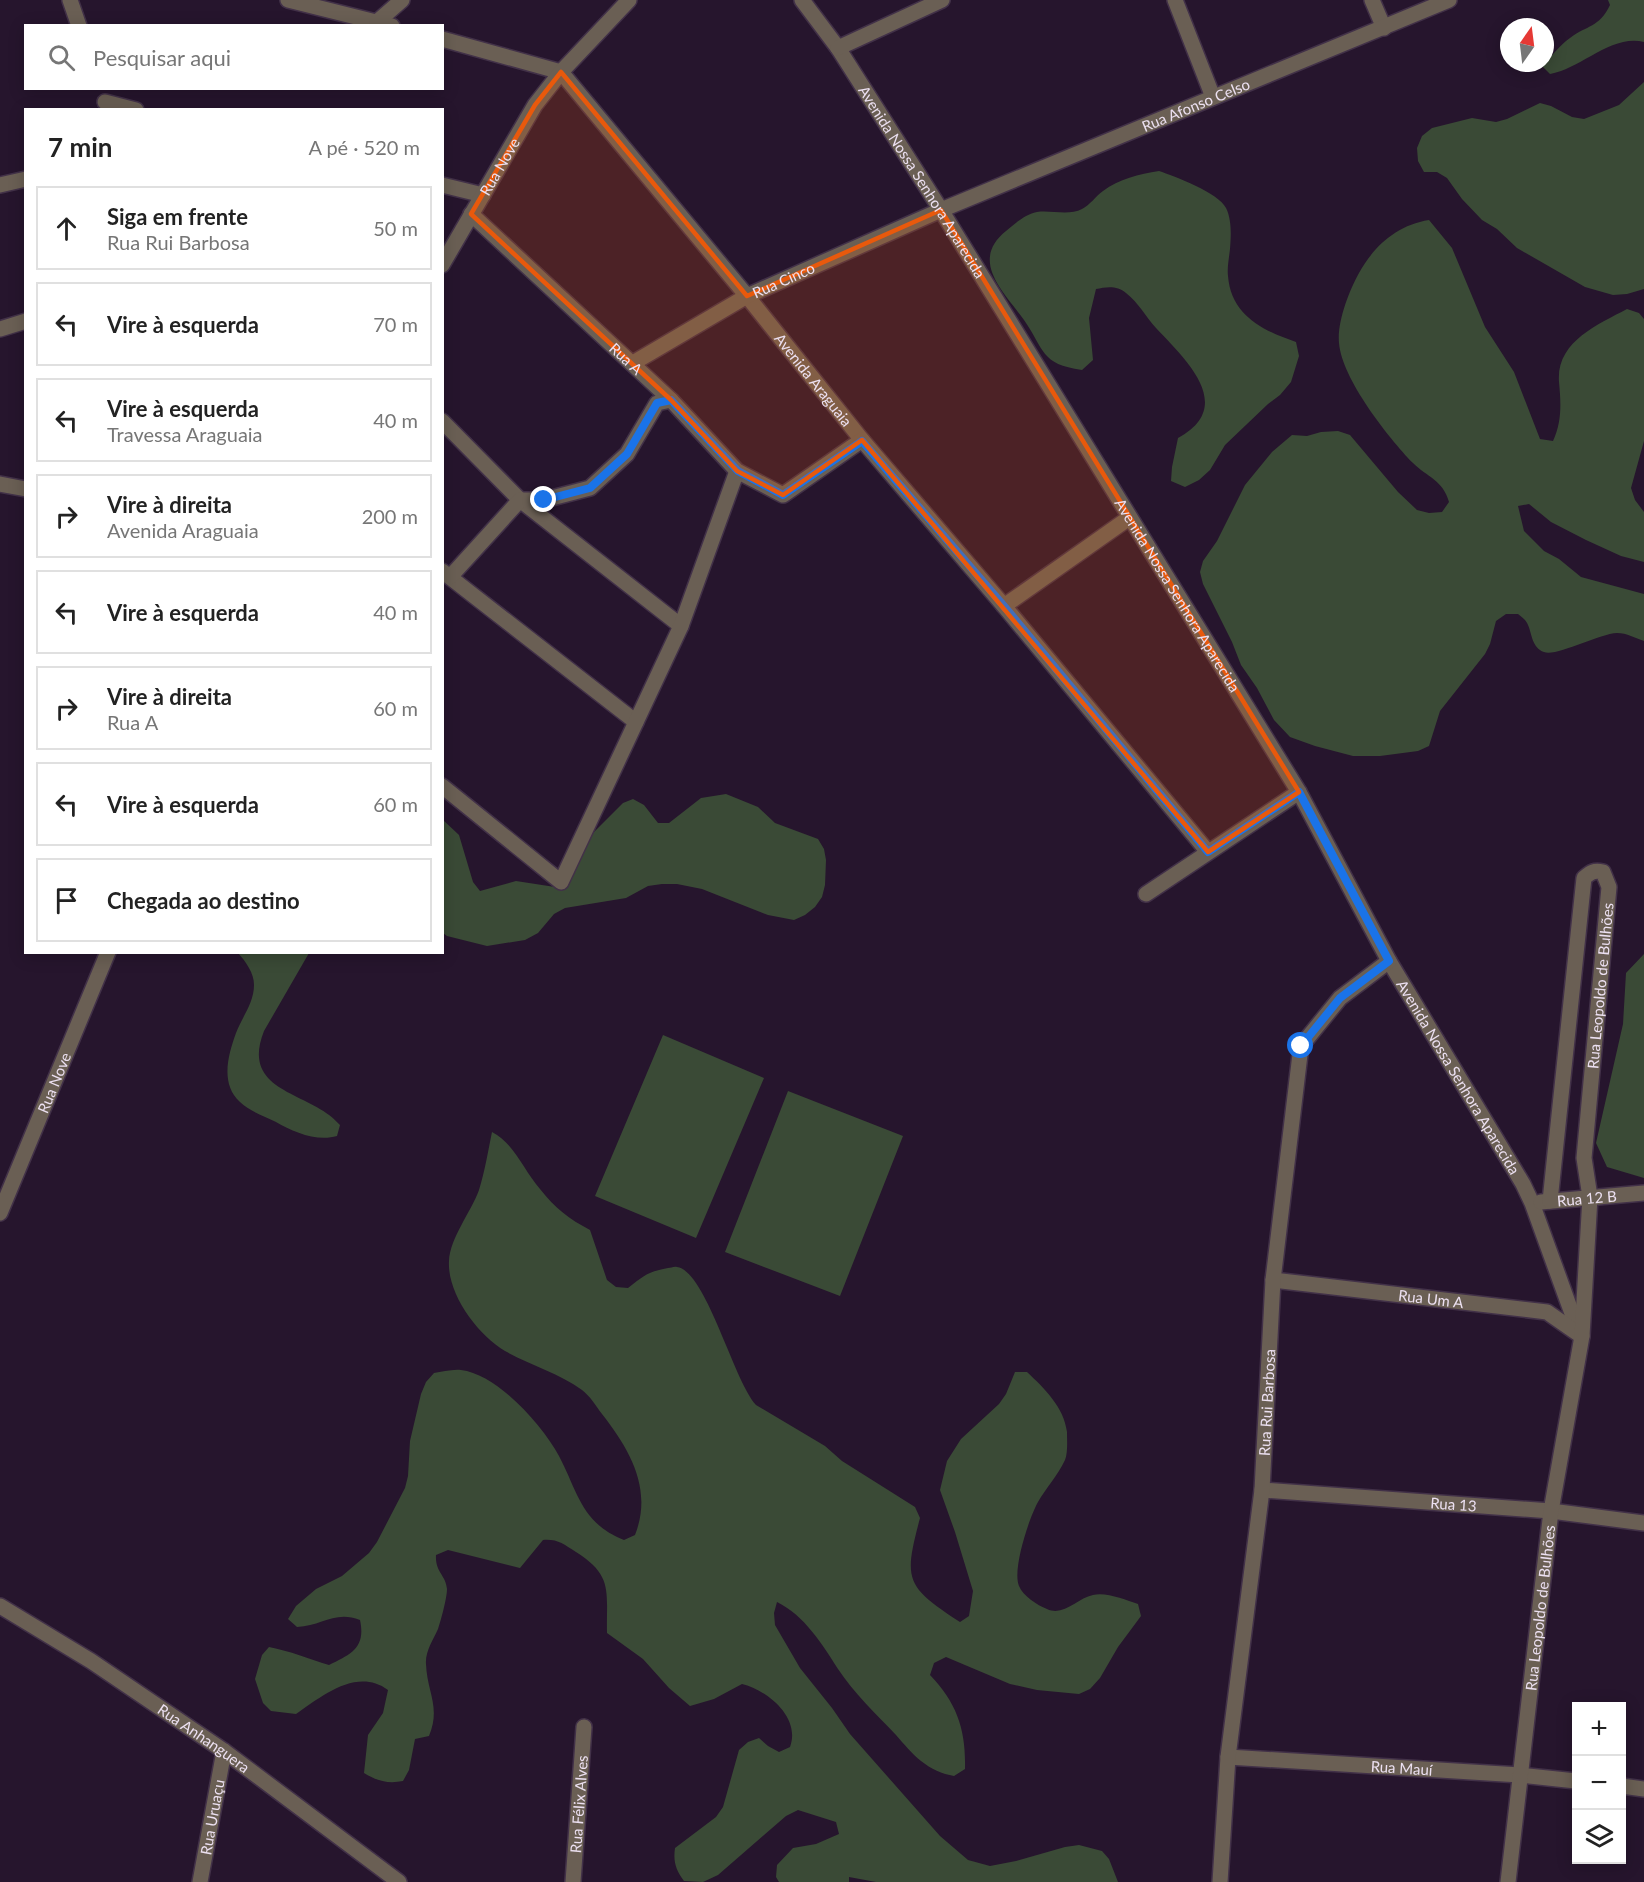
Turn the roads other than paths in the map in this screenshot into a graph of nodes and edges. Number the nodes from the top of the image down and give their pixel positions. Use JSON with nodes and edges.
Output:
{"nodes":[{"id":1,"x":70,"y":0,"type":"edge"},
{"id":2,"x":288,"y":0,"type":"edge"},
{"id":3,"x":402,"y":0,"type":"edge"},
{"id":4,"x":629,"y":0,"type":"edge"},
{"id":5,"x":802,"y":0,"type":"edge"},
{"id":6,"x":942,"y":0,"type":"edge"},
{"id":7,"x":1175,"y":0,"type":"edge"},
{"id":8,"x":1372,"y":0,"type":"edge"},
{"id":9,"x":1449,"y":0,"type":"edge"},
{"id":10,"x":78,"y":24,"type":"edge"},
{"id":11,"x":384,"y":24,"type":"edge"},
{"id":12,"x":1384,"y":28,"type":"junction"},
{"id":13,"x":444,"y":40,"type":"edge"},
{"id":14,"x":838,"y":48,"type":"junction"},
{"id":15,"x":561,"y":72,"type":"junction"},
{"id":16,"x":1213,"y":97,"type":"junction"},
{"id":17,"x":104,"y":100,"type":"edge"},
{"id":18,"x":130,"y":108,"type":"edge"},
{"id":19,"x":24,"y":179,"type":"edge"},
{"id":20,"x":0,"y":184,"type":"edge"},
{"id":21,"x":444,"y":185,"type":"edge"},
{"id":22,"x":483,"y":195,"type":"junction"},
{"id":23,"x":941,"y":210,"type":"junction"},
{"id":24,"x":471,"y":214,"type":"junction"},
{"id":25,"x":444,"y":261,"type":"edge"},
{"id":26,"x":747,"y":296,"type":"junction"},
{"id":27,"x":24,"y":322,"type":"edge"},
{"id":28,"x":0,"y":329,"type":"edge"},
{"id":29,"x":633,"y":363,"type":"junction"},
{"id":30,"x":671,"y":400,"type":"junction"},
{"id":31,"x":444,"y":423,"type":"edge"},
{"id":32,"x":862,"y":441,"type":"junction"},
{"id":33,"x":738,"y":471,"type":"junction"},
{"id":34,"x":0,"y":484,"type":"edge"},
{"id":35,"x":24,"y":489,"type":"edge"},
{"id":36,"x":520,"y":500,"type":"junction"},
{"id":37,"x":1130,"y":518,"type":"junction"},
{"id":38,"x":446,"y":574,"type":"edge"},
{"id":39,"x":1004,"y":606,"type":"junction"},
{"id":40,"x":681,"y":626,"type":"junction"},
{"id":41,"x":636,"y":722,"type":"junction"},
{"id":42,"x":444,"y":788,"type":"edge"},
{"id":43,"x":1299,"y":792,"type":"junction"},
{"id":44,"x":1208,"y":852,"type":"junction"},
{"id":45,"x":1146,"y":894,"type":"dead end"},
{"id":46,"x":107,"y":954,"type":"edge"},
{"id":47,"x":1389,"y":961,"type":"junction"},
{"id":48,"x":1644,"y":1193,"type":"edge"},
{"id":49,"x":1590,"y":1197,"type":"junction"},
{"id":50,"x":1550,"y":1201,"type":"junction"},
{"id":51,"x":1532,"y":1203,"type":"junction"},
{"id":52,"x":0,"y":1213,"type":"edge"},
{"id":53,"x":1273,"y":1280,"type":"junction"},
{"id":54,"x":1582,"y":1336,"type":"junction"},
{"id":55,"x":1262,"y":1490,"type":"junction"},
{"id":56,"x":1551,"y":1511,"type":"junction"},
{"id":57,"x":1644,"y":1523,"type":"edge"},
{"id":58,"x":0,"y":1606,"type":"edge"},
{"id":59,"x":584,"y":1727,"type":"dead end"},
{"id":60,"x":224,"y":1751,"type":"junction"},
{"id":61,"x":1228,"y":1757,"type":"junction"},
{"id":62,"x":1520,"y":1775,"type":"junction"},
{"id":63,"x":1572,"y":1781,"type":"edge"},
{"id":64,"x":1626,"y":1787,"type":"edge"},
{"id":65,"x":1644,"y":1789,"type":"edge"},
{"id":66,"x":200,"y":1882,"type":"edge"},
{"id":67,"x":399,"y":1882,"type":"edge"},
{"id":68,"x":573,"y":1882,"type":"edge"},
{"id":69,"x":1220,"y":1882,"type":"edge"},
{"id":70,"x":1508,"y":1882,"type":"edge"}],
"edges":[{"from":1,"to":10,"type":"street"},
{"from":2,"to":11,"type":"street"},
{"from":3,"to":11,"type":"street"},
{"from":4,"to":15,"type":"street","name":"Rua Nove"},
{"from":5,"to":14,"type":"street","name":"Avenida Nossa Senhora Aparecida"},
{"from":6,"to":14,"type":"street"},
{"from":7,"to":16,"type":"street"},
{"from":8,"to":12,"type":"street"},
{"from":9,"to":12,"type":"street","name":"Rua Afonso Celso"},
{"from":12,"to":16,"type":"street","name":"Rua Afonso Celso"},
{"from":13,"to":15,"type":"street"},
{"from":14,"to":23,"type":"street","name":"Avenida Nossa Senhora Aparecida"},
{"from":15,"to":22,"type":"street","name":"Rua Nove"},
{"from":15,"to":26,"type":"street","name":"Avenida Araguaia"},
{"from":16,"to":23,"type":"street","name":"Rua Afonso Celso"},
{"from":17,"to":18,"type":"street"},
{"from":19,"to":20,"type":"street"},
{"from":21,"to":22,"type":"street"},
{"from":22,"to":24,"type":"street","name":"Rua Nove"},
{"from":23,"to":26,"type":"street","name":"Rua Cinco"},
{"from":23,"to":37,"type":"street","name":"Avenida Nossa Senhora Aparecida"},
{"from":24,"to":25,"type":"street","name":"Rua Nove"},
{"from":24,"to":29,"type":"street","name":"Rua A"},
{"from":26,"to":29,"type":"street","name":"Rua Cinco"},
{"from":26,"to":32,"type":"street","name":"Avenida Araguaia"},
{"from":27,"to":28,"type":"street"},
{"from":29,"to":30,"type":"street","name":"Rua A"},
{"from":30,"to":33,"type":"street","name":"Rua A"},
{"from":30,"to":36,"type":"street"},
{"from":31,"to":36,"type":"street"},
{"from":32,"to":33,"type":"street","name":"Rua A"},
{"from":32,"to":39,"type":"street","name":"Avenida Araguaia"},
{"from":33,"to":40,"type":"street"},
{"from":34,"to":35,"type":"street"},
{"from":36,"to":38,"type":"street"},
{"from":36,"to":40,"type":"street"},
{"from":37,"to":39,"type":"street"},
{"from":37,"to":43,"type":"street","name":"Avenida Nossa Senhora Aparecida"},
{"from":38,"to":41,"type":"street"},
{"from":39,"to":44,"type":"street","name":"Avenida Araguaia"},
{"from":40,"to":41,"type":"street"},
{"from":41,"to":42,"type":"street"},
{"from":43,"to":44,"type":"street"},
{"from":43,"to":47,"type":"street","name":"Avenida Nossa Senhora Aparecida"},
{"from":44,"to":45,"type":"street"},
{"from":46,"to":52,"type":"street","name":"Rua Nove"},
{"from":47,"to":51,"type":"street","name":"Avenida Nossa Senhora Aparecida"},
{"from":47,"to":53,"type":"street","name":"Rua Rui Barbosa"},
{"from":48,"to":49,"type":"street","name":"Rua 12 B"},
{"from":49,"to":50,"type":"street","name":"Rua 12 B"},
{"from":49,"to":50,"type":"street","name":"Rua Leopoldo de Bulhões"},
{"from":49,"to":54,"type":"street","name":"Rua Leopoldo de Bulhões"},
{"from":50,"to":51,"type":"street","name":"Rua 12 B"},
{"from":51,"to":54,"type":"street"},
{"from":53,"to":54,"type":"street","name":"Rua Um A"},
{"from":53,"to":55,"type":"street","name":"Rua Rui Barbosa"},
{"from":54,"to":56,"type":"street","name":"Rua Leopoldo de Bulhões"},
{"from":55,"to":56,"type":"street","name":"Rua 13"},
{"from":55,"to":61,"type":"street","name":"Rua Rui Barbosa"},
{"from":56,"to":57,"type":"street","name":"Rua 13"},
{"from":56,"to":62,"type":"street","name":"Rua Leopoldo de Bulhões"},
{"from":58,"to":60,"type":"street","name":"Rua Anhanguera"},
{"from":59,"to":68,"type":"street","name":"Rua Félix Alves"},
{"from":60,"to":66,"type":"street","name":"Rua Uruaçu"},
{"from":60,"to":67,"type":"street","name":"Rua Anhanguera"},
{"from":61,"to":62,"type":"street","name":"Rua Mauí"},
{"from":61,"to":69,"type":"street","name":"Rua Rui Barbosa"},
{"from":62,"to":63,"type":"street","name":"Rua Mauí"},
{"from":62,"to":70,"type":"street","name":"Rua Leopoldo de Bulhões"},
{"from":64,"to":65,"type":"street"}]}
